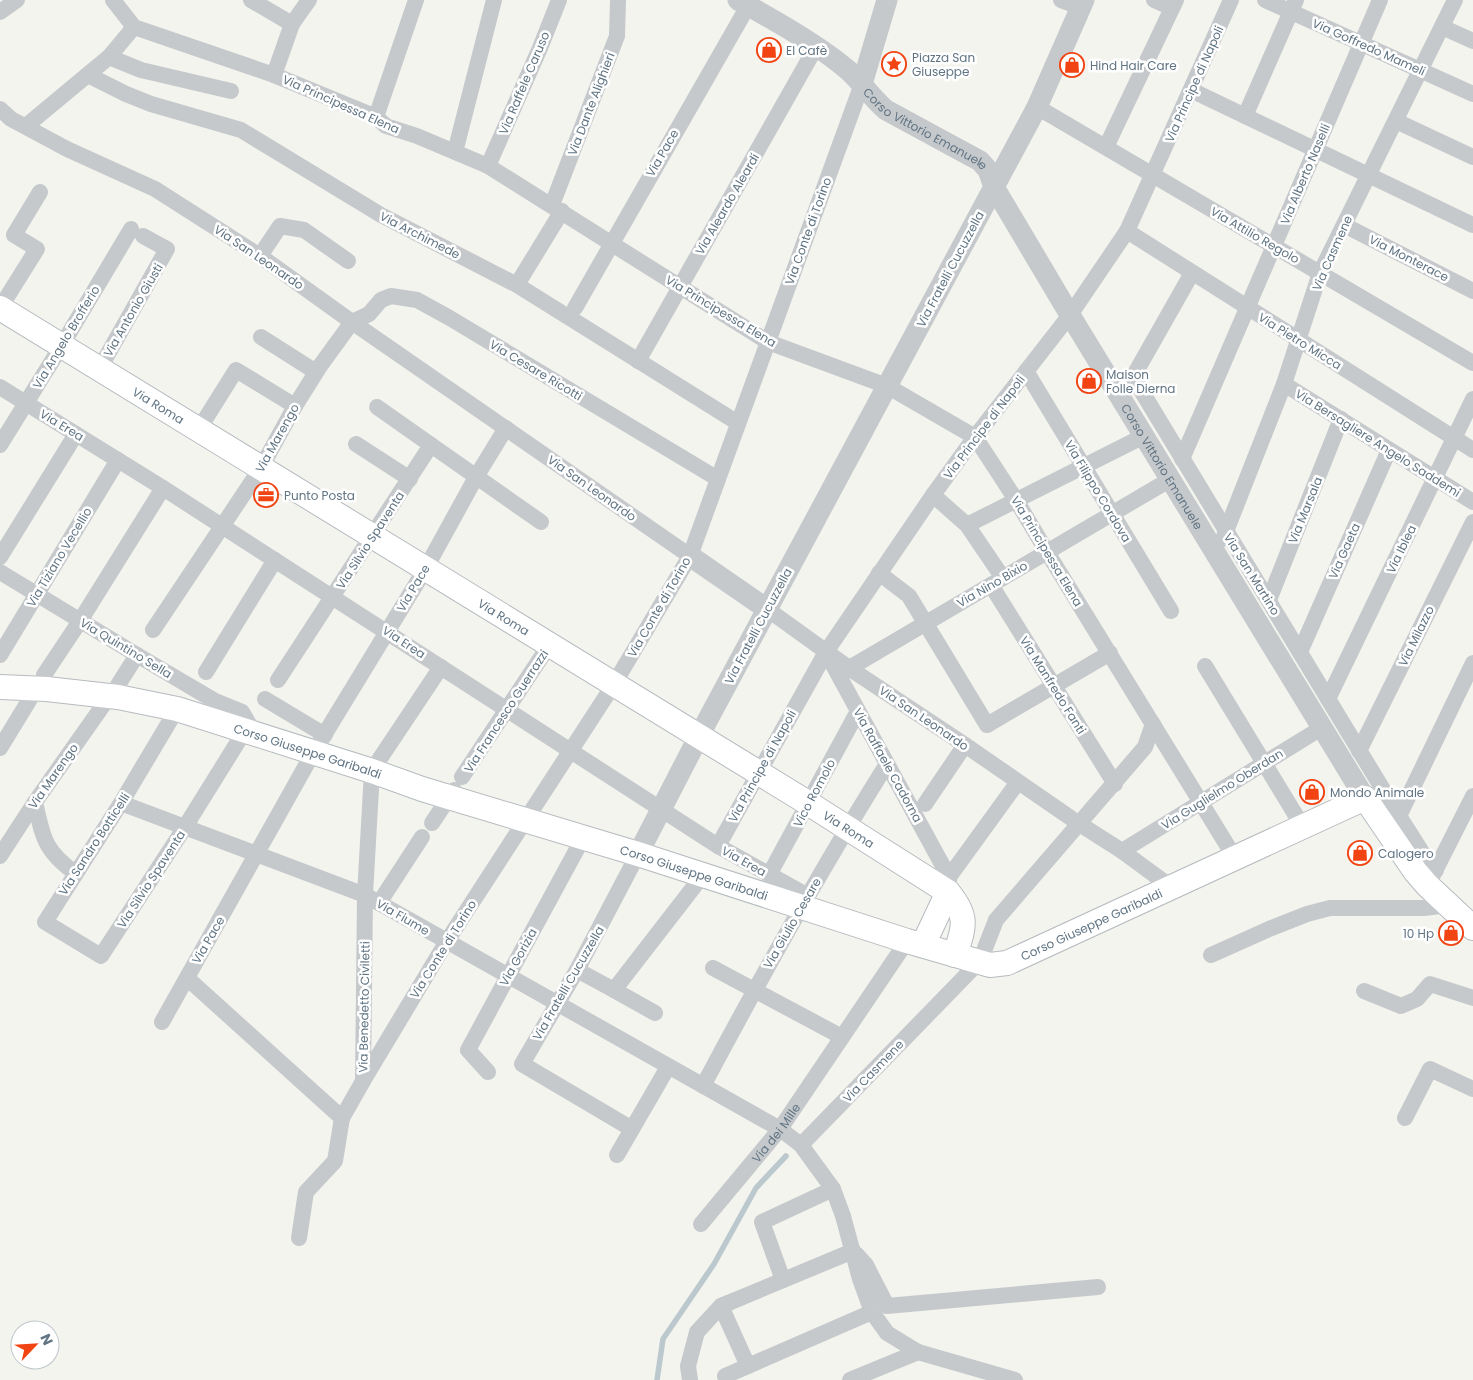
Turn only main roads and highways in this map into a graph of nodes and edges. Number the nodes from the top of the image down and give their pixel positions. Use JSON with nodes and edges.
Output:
{"nodes":[{"id":1,"x":0,"y":308,"type":"edge"},
{"id":2,"x":0,"y":687,"type":"edge"},
{"id":3,"x":1365,"y":798,"type":"joint"},
{"id":4,"x":949,"y":884,"type":"junction"},
{"id":5,"x":1473,"y":928,"type":"edge"},
{"id":6,"x":915,"y":943,"type":"junction"},
{"id":7,"x":955,"y":955,"type":"junction"}],
"edges":[{"from":1,"to":4,"type":"main road","name":"Via Roma"},
{"from":2,"to":6,"type":"main road","name":"Corso Giuseppe Garibaldi"},
{"from":3,"to":5,"type":"main road","name":"Corso Vittorio Emanuele"},
{"from":3,"to":7,"type":"main road","name":"Corso Giuseppe Garibaldi"},
{"from":4,"to":6,"type":"main road","name":"Via dei Mille"},
{"from":4,"to":7,"type":"main road","name":"Via Roma"},
{"from":6,"to":7,"type":"main road","name":"Corso Giuseppe Garibaldi"}]}
